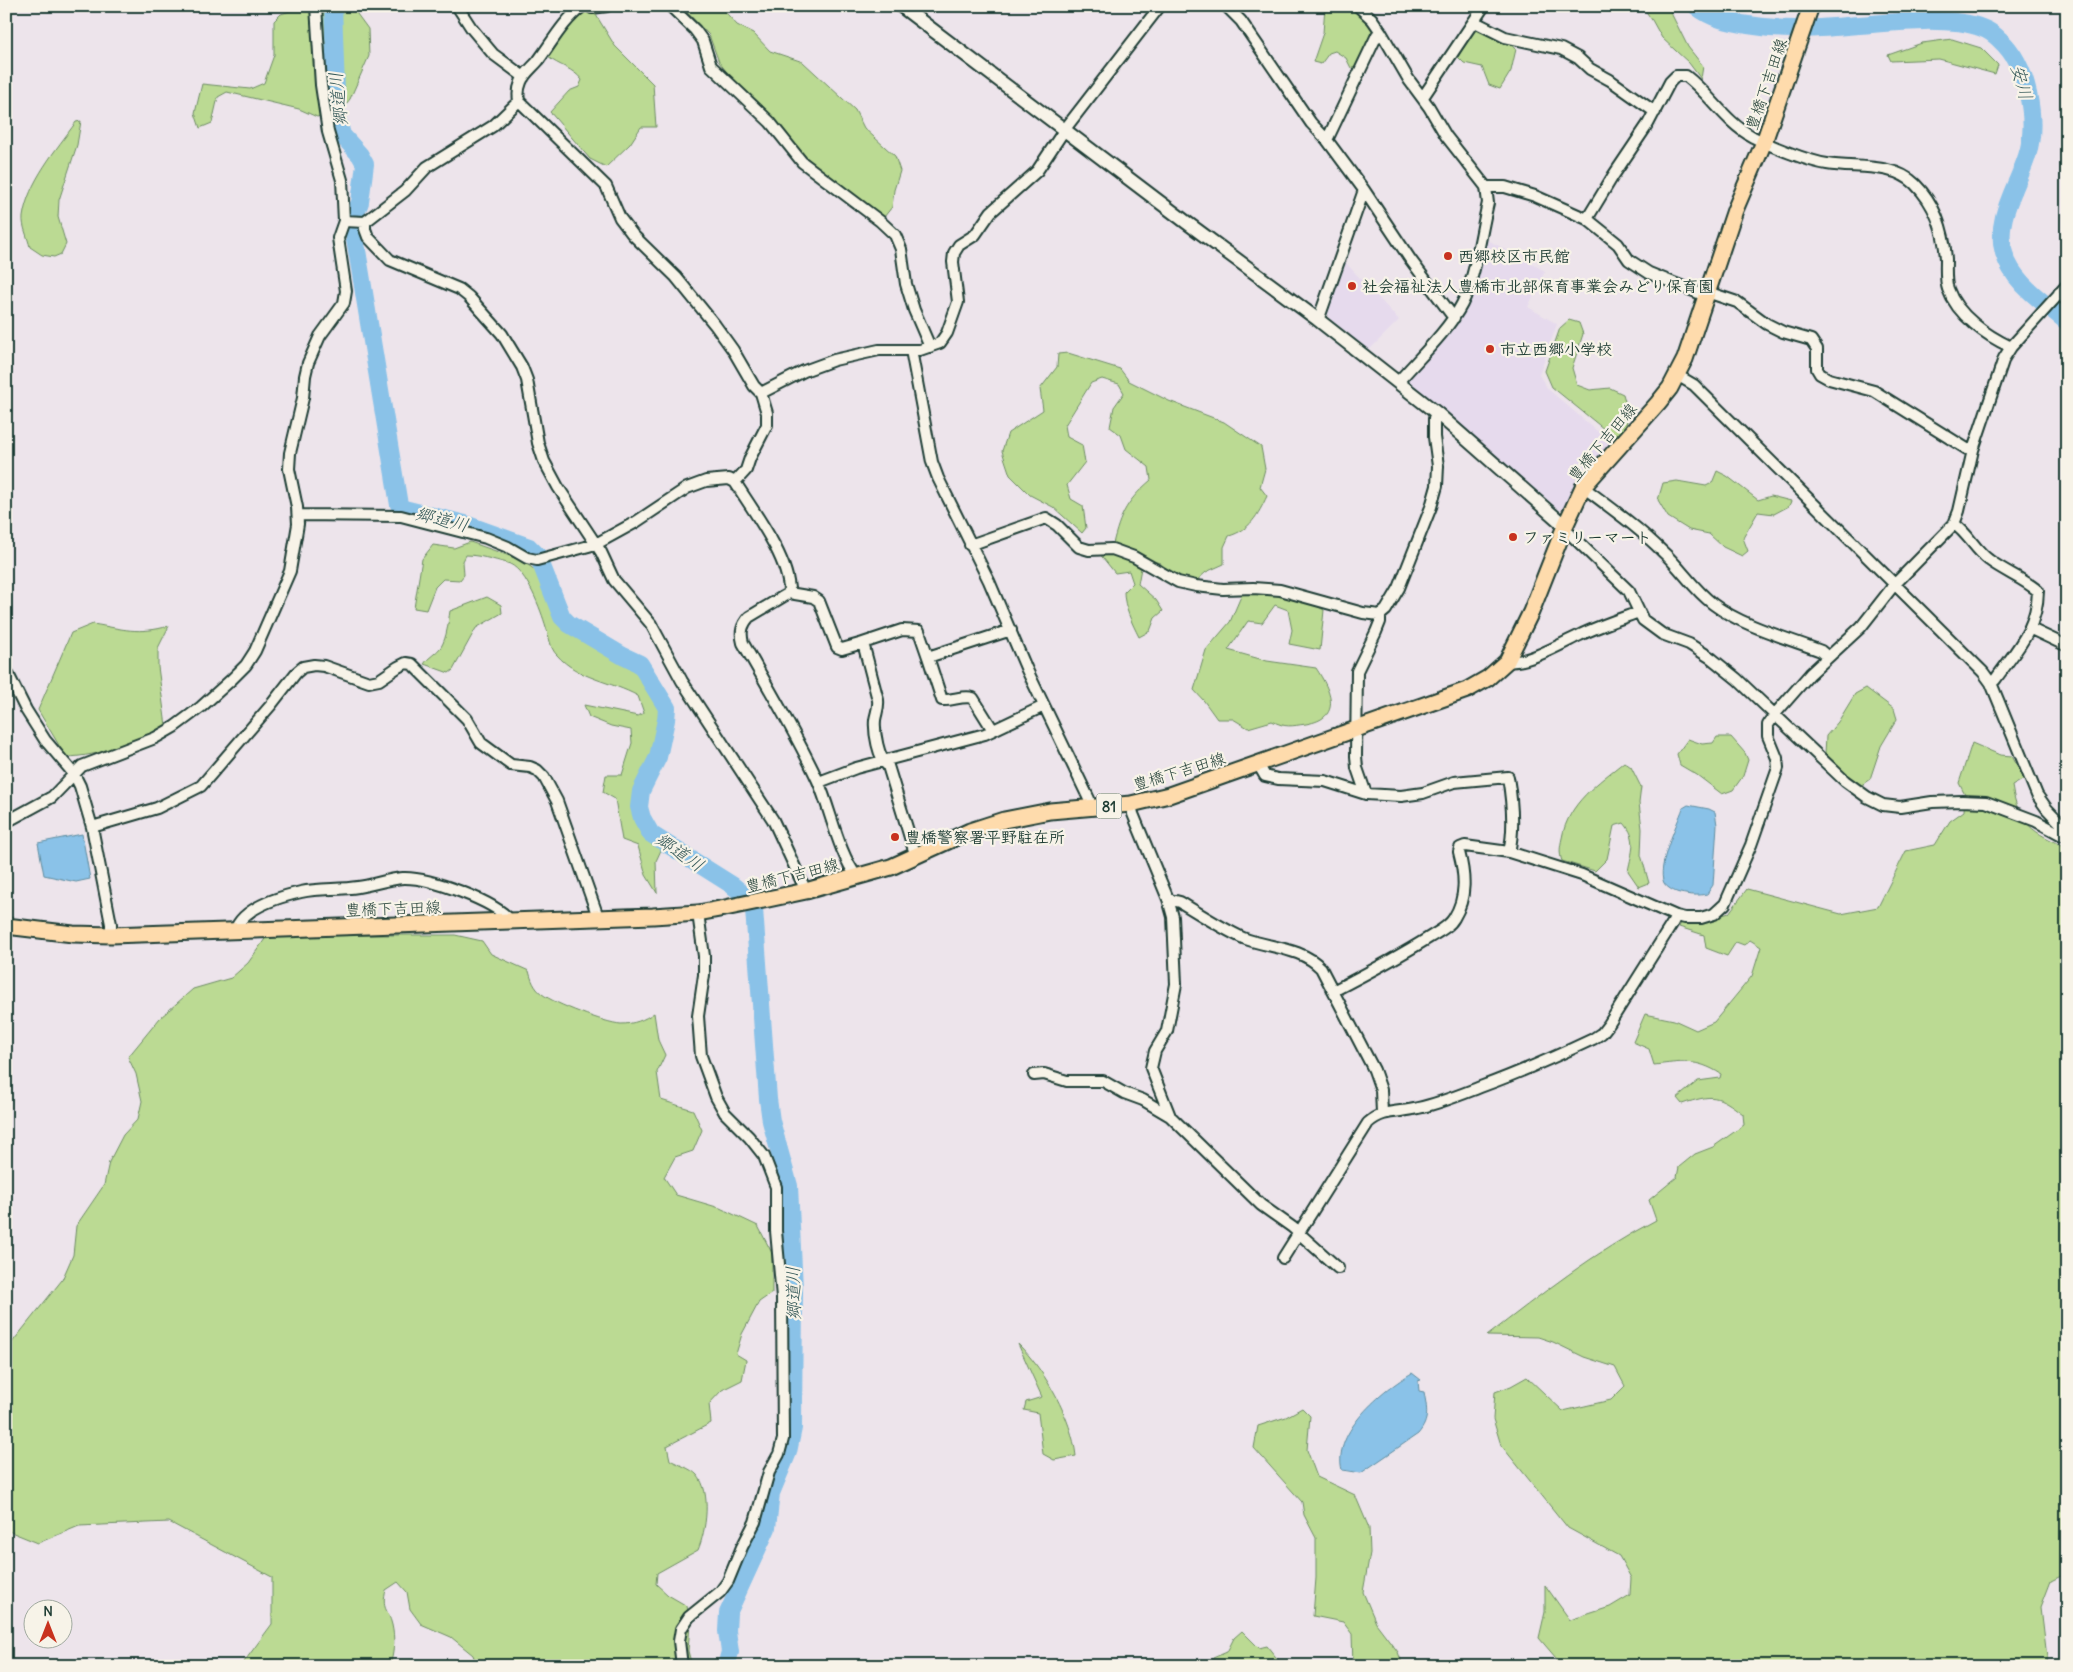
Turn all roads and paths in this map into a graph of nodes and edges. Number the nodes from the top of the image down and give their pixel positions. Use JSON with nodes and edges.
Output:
{"nodes":[{"id":1,"x":316,"y":6,"type":"edge"},
{"id":2,"x":457,"y":6,"type":"edge"},
{"id":3,"x":584,"y":6,"type":"edge"},
{"id":4,"x":588,"y":6,"type":"edge"},
{"id":5,"x":607,"y":6,"type":"edge"},
{"id":6,"x":670,"y":6,"type":"edge"},
{"id":7,"x":902,"y":6,"type":"edge"},
{"id":8,"x":1160,"y":6,"type":"edge"},
{"id":9,"x":1226,"y":6,"type":"edge"},
{"id":10,"x":1358,"y":6,"type":"edge"},
{"id":11,"x":1484,"y":6,"type":"edge"},
{"id":12,"x":1809,"y":12,"type":"edge"},
{"id":13,"x":1475,"y":22,"type":"junction"},
{"id":14,"x":1381,"y":32,"type":"junction"},
{"id":15,"x":524,"y":77,"type":"junction"},
{"id":16,"x":1423,"y":97,"type":"junction"},
{"id":17,"x":519,"y":101,"type":"junction"},
{"id":18,"x":1655,"y":112,"type":"junction"},
{"id":19,"x":1065,"y":129,"type":"junction"},
{"id":20,"x":1327,"y":140,"type":"junction"},
{"id":21,"x":1764,"y":142,"type":"junction"},
{"id":22,"x":1486,"y":188,"type":"junction"},
{"id":23,"x":1364,"y":190,"type":"junction"},
{"id":24,"x":1587,"y":219,"type":"junction"},
{"id":25,"x":346,"y":221,"type":"junction"},
{"id":26,"x":363,"y":222,"type":"junction"},
{"id":27,"x":2067,"y":284,"type":"edge"},
{"id":28,"x":1706,"y":294,"type":"junction"},
{"id":29,"x":2060,"y":298,"type":"edge"},
{"id":30,"x":1454,"y":318,"type":"junction"},
{"id":31,"x":1317,"y":319,"type":"junction"},
{"id":32,"x":2011,"y":346,"type":"junction"},
{"id":33,"x":930,"y":347,"type":"junction"},
{"id":34,"x":910,"y":350,"type":"junction"},
{"id":35,"x":1677,"y":375,"type":"junction"},
{"id":36,"x":1398,"y":382,"type":"junction"},
{"id":37,"x":761,"y":393,"type":"junction"},
{"id":38,"x":1438,"y":414,"type":"junction"},
{"id":39,"x":1973,"y":450,"type":"junction"},
{"id":40,"x":735,"y":482,"type":"junction"},
{"id":41,"x":1583,"y":487,"type":"junction"},
{"id":42,"x":298,"y":515,"type":"junction"},
{"id":43,"x":1954,"y":524,"type":"junction"},
{"id":44,"x":1565,"y":526,"type":"junction"},
{"id":45,"x":596,"y":544,"type":"junction"},
{"id":46,"x":970,"y":545,"type":"junction"},
{"id":47,"x":1894,"y":585,"type":"junction"},
{"id":48,"x":789,"y":593,"type":"junction"},
{"id":49,"x":1639,"y":612,"type":"junction"},
{"id":50,"x":1380,"y":615,"type":"junction"},
{"id":51,"x":2031,"y":629,"type":"junction"},
{"id":52,"x":1011,"y":630,"type":"junction"},
{"id":53,"x":863,"y":643,"type":"junction"},
{"id":54,"x":2067,"y":646,"type":"edge"},
{"id":55,"x":928,"y":657,"type":"junction"},
{"id":56,"x":1828,"y":657,"type":"junction"},
{"id":57,"x":1507,"y":661,"type":"junction"},
{"id":58,"x":6,"y":670,"type":"edge"},
{"id":59,"x":1991,"y":682,"type":"junction"},
{"id":60,"x":1044,"y":706,"type":"junction"},
{"id":61,"x":1775,"y":714,"type":"junction"},
{"id":62,"x":993,"y":730,"type":"junction"},
{"id":63,"x":1356,"y":730,"type":"junction"},
{"id":64,"x":883,"y":762,"type":"junction"},
{"id":65,"x":1258,"y":764,"type":"junction"},
{"id":66,"x":74,"y":774,"type":"junction"},
{"id":67,"x":818,"y":782,"type":"junction"},
{"id":68,"x":1366,"y":794,"type":"junction"},
{"id":69,"x":1131,"y":804,"type":"junction"},
{"id":70,"x":1089,"y":808,"type":"junction"},
{"id":71,"x":6,"y":822,"type":"edge"},
{"id":72,"x":92,"y":826,"type":"junction"},
{"id":73,"x":2067,"y":830,"type":"edge"},
{"id":74,"x":2067,"y":834,"type":"edge"},
{"id":75,"x":1509,"y":852,"type":"junction"},
{"id":76,"x":916,"y":857,"type":"junction"},
{"id":77,"x":857,"y":877,"type":"junction"},
{"id":78,"x":806,"y":891,"type":"junction"},
{"id":79,"x":1168,"y":899,"type":"junction"},
{"id":80,"x":698,"y":913,"type":"junction"},
{"id":81,"x":1676,"y":916,"type":"junction"},
{"id":82,"x":597,"y":918,"type":"junction"},
{"id":83,"x":511,"y":921,"type":"junction"},
{"id":84,"x":6,"y":926,"type":"edge"},
{"id":85,"x":235,"y":931,"type":"junction"},
{"id":86,"x":111,"y":935,"type":"junction"},
{"id":87,"x":1333,"y":991,"type":"junction"},
{"id":88,"x":1034,"y":1075,"type":"dead end"},
{"id":89,"x":1382,"y":1113,"type":"junction"},
{"id":90,"x":1170,"y":1116,"type":"junction"},
{"id":91,"x":1297,"y":1233,"type":"junction"},
{"id":92,"x":1282,"y":1258,"type":"dead end"},
{"id":93,"x":1338,"y":1268,"type":"dead end"},
{"id":94,"x":682,"y":1666,"type":"edge"}],
"edges":[{"from":1,"to":25,"type":"street"},
{"from":2,"to":15,"type":"street"},
{"from":3,"to":15,"type":"street"},
{"from":4,"to":5,"type":"street"},
{"from":6,"to":33,"type":"street"},
{"from":7,"to":19,"type":"street"},
{"from":8,"to":19,"type":"street"},
{"from":9,"to":20,"type":"street"},
{"from":10,"to":14,"type":"street"},
{"from":11,"to":13,"type":"street"},
{"from":12,"to":21,"type":"main road","name":"豊橋下吉田線","number":"81"},
{"from":13,"to":16,"type":"street"},
{"from":13,"to":18,"type":"street"},
{"from":14,"to":16,"type":"street"},
{"from":14,"to":20,"type":"street"},
{"from":15,"to":17,"type":"street"},
{"from":16,"to":22,"type":"street"},
{"from":17,"to":26,"type":"street"},
{"from":17,"to":37,"type":"street"},
{"from":18,"to":21,"type":"street"},
{"from":18,"to":24,"type":"street"},
{"from":19,"to":31,"type":"street"},
{"from":19,"to":33,"type":"street"},
{"from":20,"to":23,"type":"street"},
{"from":21,"to":28,"type":"main road","name":"豊橋下吉田線","number":"81"},
{"from":21,"to":32,"type":"street"},
{"from":22,"to":24,"type":"street"},
{"from":22,"to":30,"type":"street"},
{"from":23,"to":30,"type":"street"},
{"from":23,"to":31,"type":"street"},
{"from":24,"to":28,"type":"street"},
{"from":25,"to":26,"type":"street"},
{"from":25,"to":42,"type":"street"},
{"from":26,"to":45,"type":"street"},
{"from":27,"to":29,"type":"street"},
{"from":28,"to":35,"type":"main road","name":"豊橋下吉田線","number":"81"},
{"from":28,"to":39,"type":"street"},
{"from":29,"to":32,"type":"street"},
{"from":30,"to":36,"type":"street"},
{"from":31,"to":36,"type":"street"},
{"from":32,"to":39,"type":"street"},
{"from":33,"to":34,"type":"street"},
{"from":34,"to":37,"type":"street"},
{"from":34,"to":46,"type":"street"},
{"from":35,"to":41,"type":"main road","name":"豊橋下吉田線","number":"81"},
{"from":35,"to":47,"type":"street"},
{"from":36,"to":38,"type":"street"},
{"from":37,"to":40,"type":"street"},
{"from":38,"to":44,"type":"street"},
{"from":38,"to":50,"type":"street"},
{"from":39,"to":43,"type":"street"},
{"from":40,"to":45,"type":"street"},
{"from":40,"to":48,"type":"street"},
{"from":41,"to":44,"type":"main road","name":"豊橋下吉田線","number":"81"},
{"from":41,"to":56,"type":"street"},
{"from":42,"to":45,"type":"street"},
{"from":42,"to":66,"type":"street"},
{"from":43,"to":47,"type":"street"},
{"from":43,"to":51,"type":"street"},
{"from":44,"to":49,"type":"street"},
{"from":44,"to":57,"type":"main road","name":"豊橋下吉田線","number":"81"},
{"from":45,"to":78,"type":"street"},
{"from":46,"to":50,"type":"street"},
{"from":46,"to":52,"type":"street"},
{"from":47,"to":56,"type":"street"},
{"from":47,"to":59,"type":"street"},
{"from":48,"to":53,"type":"street"},
{"from":48,"to":67,"type":"street"},
{"from":49,"to":57,"type":"street"},
{"from":49,"to":61,"type":"street"},
{"from":50,"to":63,"type":"street"},
{"from":51,"to":54,"type":"street"},
{"from":51,"to":59,"type":"street"},
{"from":52,"to":55,"type":"street"},
{"from":52,"to":60,"type":"street"},
{"from":53,"to":55,"type":"street"},
{"from":53,"to":64,"type":"street"},
{"from":55,"to":62,"type":"street"},
{"from":56,"to":61,"type":"street"},
{"from":57,"to":63,"type":"main road","name":"豊橋下吉田線","number":"81"},
{"from":58,"to":66,"type":"street"},
{"from":59,"to":73,"type":"street"},
{"from":60,"to":62,"type":"street"},
{"from":60,"to":70,"type":"street"},
{"from":61,"to":74,"type":"street"},
{"from":61,"to":81,"type":"street"},
{"from":62,"to":64,"type":"street"},
{"from":63,"to":65,"type":"main road","name":"豊橋下吉田線","number":"81"},
{"from":63,"to":68,"type":"street"},
{"from":64,"to":67,"type":"street"},
{"from":64,"to":76,"type":"street"},
{"from":65,"to":68,"type":"street"},
{"from":65,"to":69,"type":"main road","name":"豊橋下吉田線","number":"81"},
{"from":66,"to":71,"type":"street"},
{"from":66,"to":72,"type":"street"},
{"from":67,"to":77,"type":"street"},
{"from":68,"to":75,"type":"street"},
{"from":69,"to":70,"type":"main road","name":"豊橋下吉田線","number":"81"},
{"from":69,"to":79,"type":"street"},
{"from":70,"to":76,"type":"main road","name":"豊橋下吉田線","number":"81"},
{"from":72,"to":82,"type":"street"},
{"from":72,"to":86,"type":"street"},
{"from":75,"to":81,"type":"street"},
{"from":75,"to":87,"type":"street"},
{"from":76,"to":77,"type":"main road","name":"豊橋下吉田線","number":"81"},
{"from":77,"to":78,"type":"main road","name":"豊橋下吉田線","number":"81"},
{"from":78,"to":80,"type":"main road","name":"豊橋下吉田線","number":"81"},
{"from":79,"to":87,"type":"street"},
{"from":79,"to":90,"type":"street"},
{"from":80,"to":82,"type":"main road","name":"豊橋下吉田線","number":"81"},
{"from":80,"to":94,"type":"street"},
{"from":81,"to":89,"type":"street"},
{"from":82,"to":83,"type":"main road","name":"豊橋下吉田線","number":"81"},
{"from":83,"to":85,"type":"main road","name":"豊橋下吉田線","number":"81"},
{"from":83,"to":85,"type":"street"},
{"from":84,"to":86,"type":"main road","name":"豊橋下吉田線","number":"81"},
{"from":85,"to":86,"type":"main road","name":"豊橋下吉田線","number":"81"},
{"from":87,"to":89,"type":"street"},
{"from":88,"to":90,"type":"street"},
{"from":89,"to":91,"type":"street"},
{"from":90,"to":91,"type":"street"},
{"from":91,"to":92,"type":"street"},
{"from":91,"to":93,"type":"street"}]}
